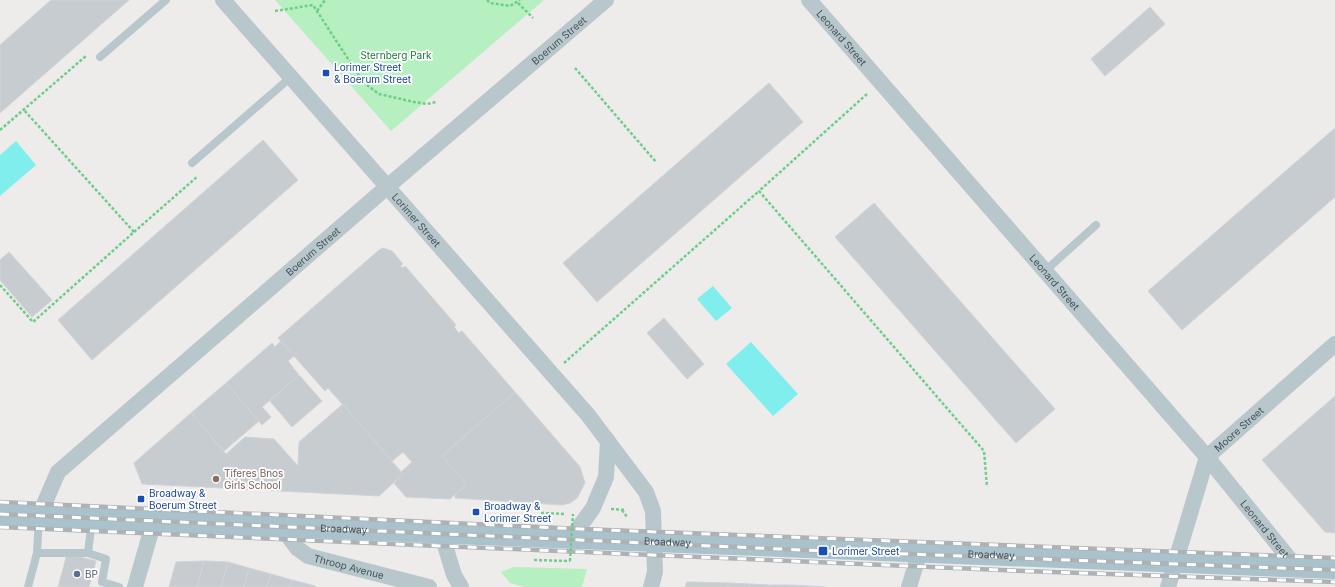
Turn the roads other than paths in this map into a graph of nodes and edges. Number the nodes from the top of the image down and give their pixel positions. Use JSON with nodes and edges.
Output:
{"nodes":[{"id":1,"x":166,"y":0,"type":"edge"},
{"id":2,"x":223,"y":0,"type":"edge"},
{"id":3,"x":606,"y":0,"type":"edge"},
{"id":4,"x":809,"y":0,"type":"edge"},
{"id":5,"x":100,"y":57,"type":"dead end"},
{"id":6,"x":291,"y":77,"type":"junction"},
{"id":7,"x":192,"y":163,"type":"dead end"},
{"id":8,"x":387,"y":187,"type":"junction"},
{"id":9,"x":1096,"y":225,"type":"dead end"},
{"id":10,"x":1045,"y":271,"type":"junction"},
{"id":11,"x":1335,"y":344,"type":"edge"},
{"id":12,"x":608,"y":441,"type":"junction"},
{"id":13,"x":1206,"y":457,"type":"junction"},
{"id":14,"x":0,"y":515,"type":"edge"},
{"id":15,"x":39,"y":516,"type":"junction"},
{"id":16,"x":92,"y":518,"type":"junction"},
{"id":17,"x":154,"y":520,"type":"junction"},
{"id":18,"x":281,"y":526,"type":"junction"},
{"id":19,"x":441,"y":532,"type":"junction"},
{"id":20,"x":572,"y":537,"type":"junction"},
{"id":21,"x":654,"y":541,"type":"junction"},
{"id":22,"x":920,"y":551,"type":"junction"},
{"id":23,"x":37,"y":553,"type":"junction"},
{"id":24,"x":88,"y":553,"type":"junction"},
{"id":25,"x":1175,"y":562,"type":"junction"},
{"id":26,"x":1296,"y":567,"type":"junction"},
{"id":27,"x":1335,"y":568,"type":"edge"},
{"id":28,"x":395,"y":583,"type":"edge"},
{"id":29,"x":28,"y":587,"type":"edge"},
{"id":30,"x":119,"y":587,"type":"edge"},
{"id":31,"x":136,"y":587,"type":"edge"},
{"id":32,"x":429,"y":587,"type":"edge"},
{"id":33,"x":461,"y":587,"type":"edge"},
{"id":34,"x":651,"y":587,"type":"edge"},
{"id":35,"x":909,"y":587,"type":"edge"},
{"id":36,"x":1168,"y":587,"type":"edge"}],
"edges":[{"from":1,"to":5,"type":"lane"},
{"from":2,"to":6,"type":"street","name":"Lorimer Street"},
{"from":3,"to":8,"type":"street","name":"Boerum Street"},
{"from":4,"to":10,"type":"street","name":"Leonard Street"},
{"from":6,"to":7,"type":"lane"},
{"from":6,"to":8,"type":"street","name":"Lorimer Street"},
{"from":8,"to":12,"type":"street","name":"Lorimer Street"},
{"from":8,"to":15,"type":"street","name":"Boerum Street"},
{"from":9,"to":10,"type":"lane"},
{"from":10,"to":13,"type":"street","name":"Leonard Street"},
{"from":11,"to":13,"type":"street","name":"Moore Street"},
{"from":12,"to":20,"type":"street"},
{"from":12,"to":21,"type":"street","name":"Lorimer Street"},
{"from":13,"to":25,"type":"street","name":"Moore Street"},
{"from":13,"to":26,"type":"street","name":"Leonard Street"},
{"from":14,"to":15,"type":"main road","name":"Broadway"},
{"from":15,"to":16,"type":"main road","name":"Broadway"},
{"from":15,"to":23,"type":"lane"},
{"from":16,"to":17,"type":"main road","name":"Broadway"},
{"from":16,"to":24,"type":"lane"},
{"from":17,"to":18,"type":"main road","name":"Broadway"},
{"from":17,"to":31,"type":"street"},
{"from":18,"to":19,"type":"main road","name":"Broadway"},
{"from":18,"to":28,"type":"street","name":"Throop Avenue"},
{"from":19,"to":20,"type":"main road","name":"Broadway"},
{"from":19,"to":33,"type":"street"},
{"from":20,"to":21,"type":"main road","name":"Broadway"},
{"from":21,"to":22,"type":"main road","name":"Broadway"},
{"from":21,"to":34,"type":"street","name":"Lorimer Street"},
{"from":22,"to":25,"type":"main road","name":"Broadway"},
{"from":22,"to":35,"type":"street"},
{"from":23,"to":24,"type":"lane"},
{"from":23,"to":29,"type":"lane"},
{"from":24,"to":30,"type":"lane"},
{"from":25,"to":26,"type":"main road","name":"Broadway"},
{"from":25,"to":36,"type":"street","name":"Moore Street"},
{"from":26,"to":27,"type":"main road","name":"Broadway"},
{"from":28,"to":32,"type":"street","name":"Throop Avenue"}]}
